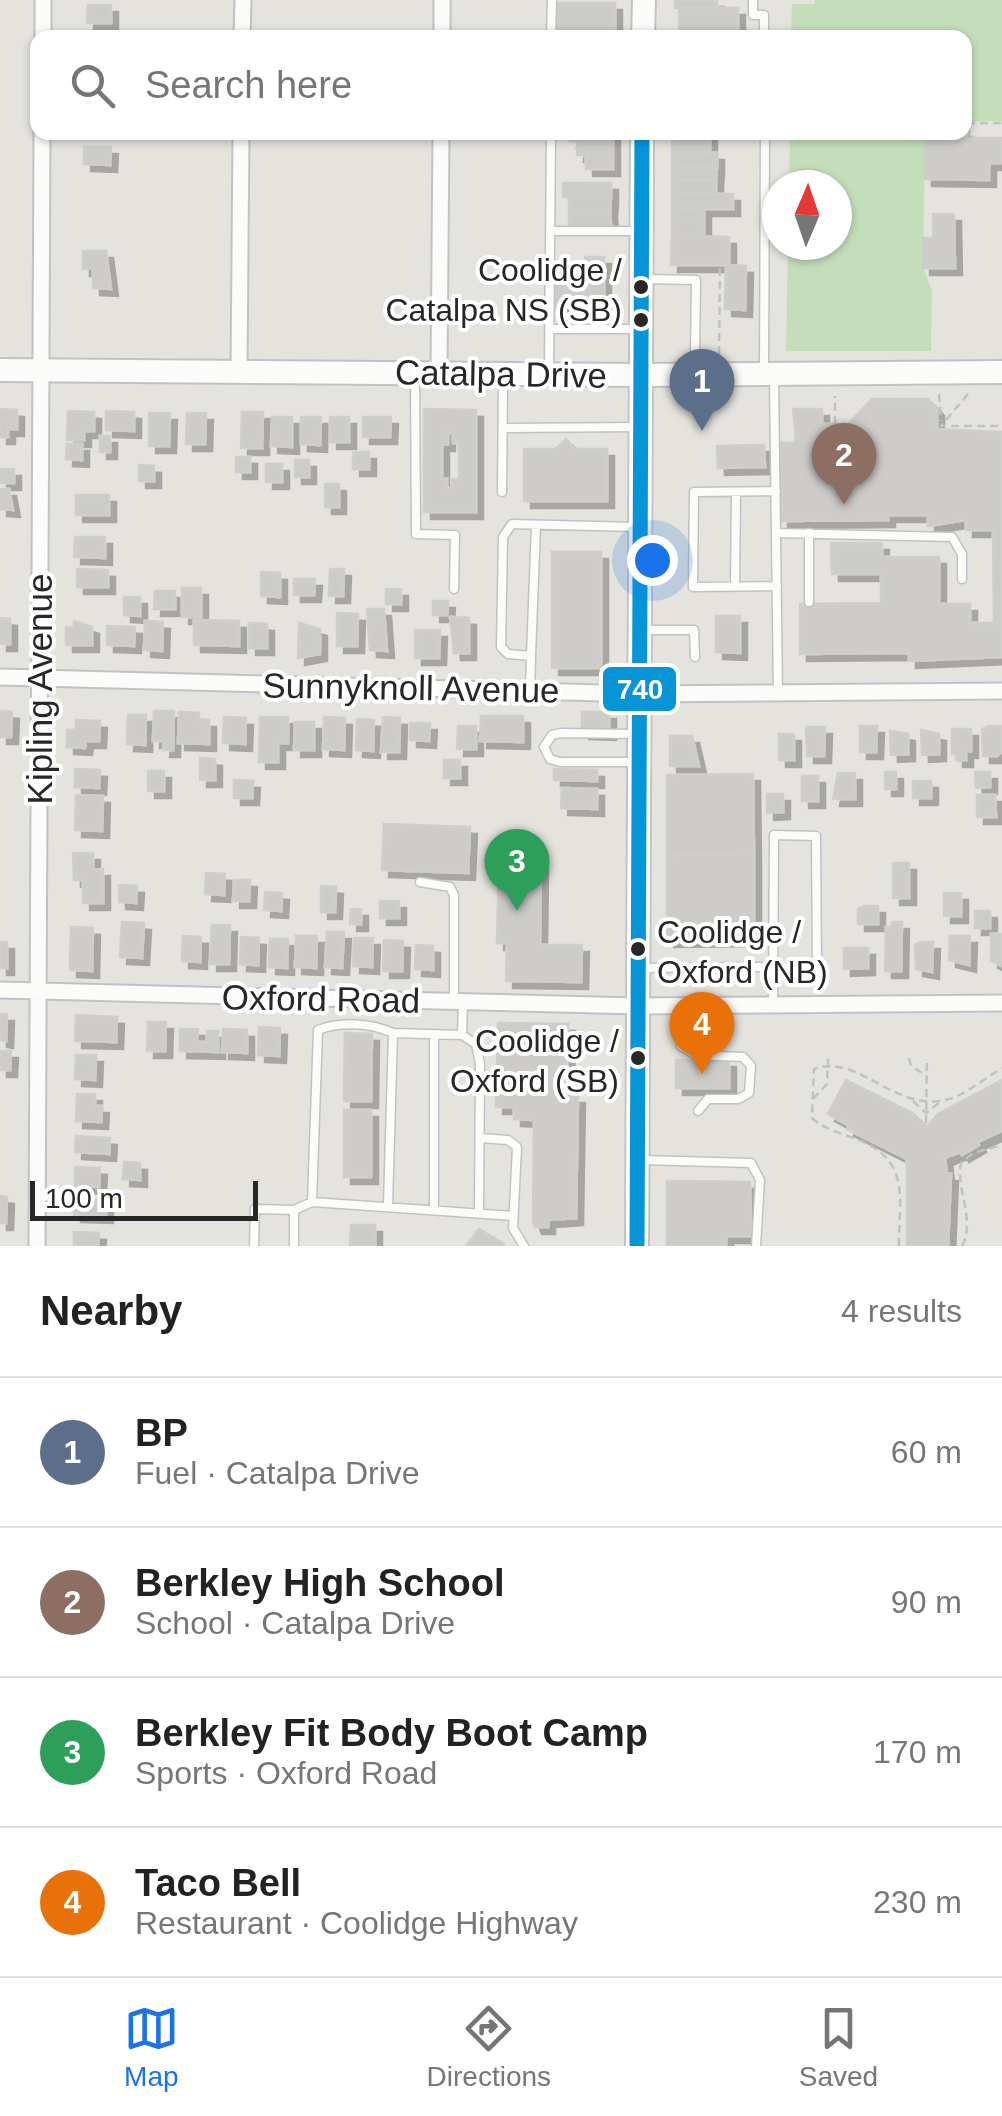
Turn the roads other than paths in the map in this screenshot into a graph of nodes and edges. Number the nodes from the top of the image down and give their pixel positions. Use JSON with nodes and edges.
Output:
{"nodes":[{"id":1,"x":43,"y":0,"type":"edge"},
{"id":2,"x":242,"y":0,"type":"edge"},
{"id":3,"x":442,"y":0,"type":"edge"},
{"id":4,"x":552,"y":0,"type":"edge"},
{"id":5,"x":644,"y":0,"type":"edge"},
{"id":6,"x":753,"y":0,"type":"edge"},
{"id":7,"x":43,"y":30,"type":"edge"},
{"id":8,"x":242,"y":30,"type":"edge"},
{"id":9,"x":442,"y":30,"type":"edge"},
{"id":10,"x":552,"y":30,"type":"edge"},
{"id":11,"x":643,"y":30,"type":"edge"},
{"id":12,"x":764,"y":30,"type":"edge"},
{"id":13,"x":42,"y":140,"type":"edge"},
{"id":14,"x":241,"y":140,"type":"edge"},
{"id":15,"x":441,"y":140,"type":"edge"},
{"id":16,"x":550,"y":140,"type":"edge"},
{"id":17,"x":642,"y":140,"type":"edge"},
{"id":18,"x":764,"y":140,"type":"edge"},
{"id":19,"x":550,"y":232,"type":"junction"},
{"id":20,"x":643,"y":232,"type":"junction"},
{"id":21,"x":642,"y":279,"type":"junction"},
{"id":22,"x":549,"y":329,"type":"junction"},
{"id":23,"x":642,"y":329,"type":"junction"},
{"id":24,"x":695,"y":355,"type":"dead end"},
{"id":25,"x":0,"y":370,"type":"edge"},
{"id":26,"x":41,"y":370,"type":"junction"},
{"id":27,"x":239,"y":371,"type":"junction"},
{"id":28,"x":415,"y":372,"type":"junction"},
{"id":29,"x":439,"y":372,"type":"junction"},
{"id":30,"x":1002,"y":372,"type":"edge"},
{"id":31,"x":769,"y":374,"type":"junction"},
{"id":32,"x":503,"y":375,"type":"junction"},
{"id":33,"x":548,"y":375,"type":"junction"},
{"id":34,"x":641,"y":376,"type":"junction"},
{"id":35,"x":641,"y":427,"type":"junction"},
{"id":36,"x":503,"y":428,"type":"junction"},
{"id":37,"x":776,"y":491,"type":"junction"},
{"id":38,"x":502,"y":492,"type":"dead end"},
{"id":39,"x":736,"y":492,"type":"junction"},
{"id":40,"x":536,"y":525,"type":"junction"},
{"id":41,"x":641,"y":527,"type":"junction"},
{"id":42,"x":809,"y":533,"type":"junction"},
{"id":43,"x":777,"y":534,"type":"junction"},
{"id":44,"x":962,"y":580,"type":"dead end"},
{"id":45,"x":777,"y":586,"type":"junction"},
{"id":46,"x":735,"y":587,"type":"junction"},
{"id":47,"x":454,"y":589,"type":"dead end"},
{"id":48,"x":809,"y":602,"type":"dead end"},
{"id":49,"x":640,"y":630,"type":"junction"},
{"id":50,"x":532,"y":656,"type":"junction"},
{"id":51,"x":694,"y":657,"type":"dead end"},
{"id":52,"x":0,"y":677,"type":"edge"},
{"id":53,"x":41,"y":678,"type":"junction"},
{"id":54,"x":530,"y":691,"type":"junction"},
{"id":55,"x":1002,"y":691,"type":"edge"},
{"id":56,"x":640,"y":694,"type":"junction"},
{"id":57,"x":778,"y":694,"type":"junction"},
{"id":58,"x":640,"y":734,"type":"junction"},
{"id":59,"x":640,"y":762,"type":"junction"},
{"id":60,"x":420,"y":882,"type":"dead end"},
{"id":61,"x":638,"y":968,"type":"junction"},
{"id":62,"x":774,"y":970,"type":"junction"},
{"id":63,"x":0,"y":990,"type":"edge"},
{"id":64,"x":38,"y":991,"type":"junction"},
{"id":65,"x":458,"y":1002,"type":"junction"},
{"id":66,"x":1002,"y":1003,"type":"edge"},
{"id":67,"x":638,"y":1006,"type":"junction"},
{"id":68,"x":773,"y":1006,"type":"junction"},
{"id":69,"x":393,"y":1032,"type":"junction"},
{"id":70,"x":434,"y":1035,"type":"junction"},
{"id":71,"x":462,"y":1035,"type":"junction"},
{"id":72,"x":681,"y":1046,"type":"dead end"},
{"id":73,"x":698,"y":1111,"type":"dead end"},
{"id":74,"x":480,"y":1138,"type":"junction"},
{"id":75,"x":638,"y":1160,"type":"junction"},
{"id":76,"x":312,"y":1202,"type":"junction"},
{"id":77,"x":388,"y":1205,"type":"junction"},
{"id":78,"x":294,"y":1210,"type":"junction"},
{"id":79,"x":434,"y":1210,"type":"junction"},
{"id":80,"x":479,"y":1211,"type":"junction"},
{"id":81,"x":512,"y":1216,"type":"junction"},
{"id":82,"x":37,"y":1246,"type":"edge"},
{"id":83,"x":254,"y":1246,"type":"edge"},
{"id":84,"x":294,"y":1246,"type":"edge"},
{"id":85,"x":524,"y":1246,"type":"edge"},
{"id":86,"x":637,"y":1246,"type":"edge"},
{"id":87,"x":756,"y":1246,"type":"edge"}],
"edges":[{"from":1,"to":7,"type":"street"},
{"from":2,"to":8,"type":"street"},
{"from":3,"to":9,"type":"street"},
{"from":4,"to":10,"type":"lane"},
{"from":5,"to":11,"type":"main road"},
{"from":6,"to":12,"type":"lane"},
{"from":13,"to":26,"type":"street","name":"Kipling Avenue"},
{"from":14,"to":27,"type":"street"},
{"from":15,"to":29,"type":"street"},
{"from":16,"to":19,"type":"lane"},
{"from":17,"to":20,"type":"main road"},
{"from":18,"to":31,"type":"lane"},
{"from":19,"to":20,"type":"lane"},
{"from":19,"to":22,"type":"lane"},
{"from":20,"to":21,"type":"main road"},
{"from":21,"to":23,"type":"main road"},
{"from":21,"to":24,"type":"lane"},
{"from":22,"to":23,"type":"lane"},
{"from":22,"to":33,"type":"lane"},
{"from":23,"to":34,"type":"main road"},
{"from":25,"to":26,"type":"main road","name":"Catalpa Drive"},
{"from":26,"to":27,"type":"main road","name":"Catalpa Drive"},
{"from":26,"to":53,"type":"street","name":"Kipling Avenue"},
{"from":27,"to":28,"type":"main road","name":"Catalpa Drive"},
{"from":28,"to":29,"type":"main road","name":"Catalpa Drive"},
{"from":28,"to":47,"type":"lane"},
{"from":29,"to":32,"type":"main road","name":"Catalpa Drive"},
{"from":30,"to":31,"type":"main road","name":"Catalpa Drive"},
{"from":31,"to":34,"type":"main road","name":"Catalpa Drive"},
{"from":31,"to":37,"type":"lane"},
{"from":32,"to":33,"type":"main road","name":"Catalpa Drive"},
{"from":32,"to":36,"type":"lane"},
{"from":33,"to":34,"type":"main road","name":"Catalpa Drive"},
{"from":34,"to":35,"type":"main road"},
{"from":35,"to":36,"type":"lane"},
{"from":35,"to":41,"type":"main road"},
{"from":36,"to":38,"type":"lane"},
{"from":37,"to":39,"type":"lane"},
{"from":37,"to":43,"type":"lane"},
{"from":39,"to":46,"type":"lane"},
{"from":39,"to":46,"type":"lane"},
{"from":40,"to":41,"type":"lane"},
{"from":40,"to":50,"type":"lane"},
{"from":40,"to":50,"type":"lane"},
{"from":41,"to":49,"type":"main road"},
{"from":42,"to":43,"type":"lane"},
{"from":42,"to":44,"type":"lane"},
{"from":42,"to":48,"type":"lane"},
{"from":43,"to":45,"type":"lane"},
{"from":45,"to":46,"type":"lane"},
{"from":45,"to":57,"type":"lane"},
{"from":49,"to":51,"type":"lane"},
{"from":49,"to":56,"type":"main road"},
{"from":50,"to":54,"type":"lane"},
{"from":52,"to":53,"type":"street","name":"Sunnyknoll Avenue"},
{"from":53,"to":54,"type":"street","name":"Sunnyknoll Avenue"},
{"from":53,"to":64,"type":"street","name":"Kipling Avenue"},
{"from":54,"to":56,"type":"street","name":"Sunnyknoll Avenue"},
{"from":55,"to":57,"type":"street","name":"Sunnyknoll Avenue"},
{"from":56,"to":57,"type":"street","name":"Sunnyknoll Avenue"},
{"from":56,"to":58,"type":"main road"},
{"from":58,"to":59,"type":"main road"},
{"from":58,"to":59,"type":"lane"},
{"from":59,"to":61,"type":"main road"},
{"from":60,"to":65,"type":"lane"},
{"from":61,"to":62,"type":"lane"},
{"from":61,"to":67,"type":"main road"},
{"from":62,"to":62,"type":"lane"},
{"from":62,"to":68,"type":"lane"},
{"from":63,"to":64,"type":"street","name":"Oxford Road"},
{"from":64,"to":65,"type":"street","name":"Oxford Road"},
{"from":64,"to":82,"type":"street","name":"Kipling Avenue"},
{"from":65,"to":67,"type":"street","name":"Oxford Road"},
{"from":65,"to":71,"type":"lane"},
{"from":66,"to":68,"type":"street","name":"Oxford Road"},
{"from":67,"to":68,"type":"street","name":"Oxford Road"},
{"from":67,"to":75,"type":"main road"},
{"from":69,"to":70,"type":"lane"},
{"from":69,"to":76,"type":"lane"},
{"from":69,"to":77,"type":"lane"},
{"from":70,"to":71,"type":"lane"},
{"from":70,"to":79,"type":"lane"},
{"from":71,"to":74,"type":"lane"},
{"from":72,"to":73,"type":"lane"},
{"from":74,"to":80,"type":"lane"},
{"from":74,"to":81,"type":"lane"},
{"from":75,"to":86,"type":"main road"},
{"from":75,"to":87,"type":"lane"},
{"from":76,"to":77,"type":"lane"},
{"from":76,"to":78,"type":"lane"},
{"from":77,"to":79,"type":"lane"},
{"from":78,"to":83,"type":"lane"},
{"from":78,"to":84,"type":"lane"},
{"from":79,"to":80,"type":"lane"},
{"from":80,"to":81,"type":"lane"},
{"from":81,"to":85,"type":"lane"}]}
